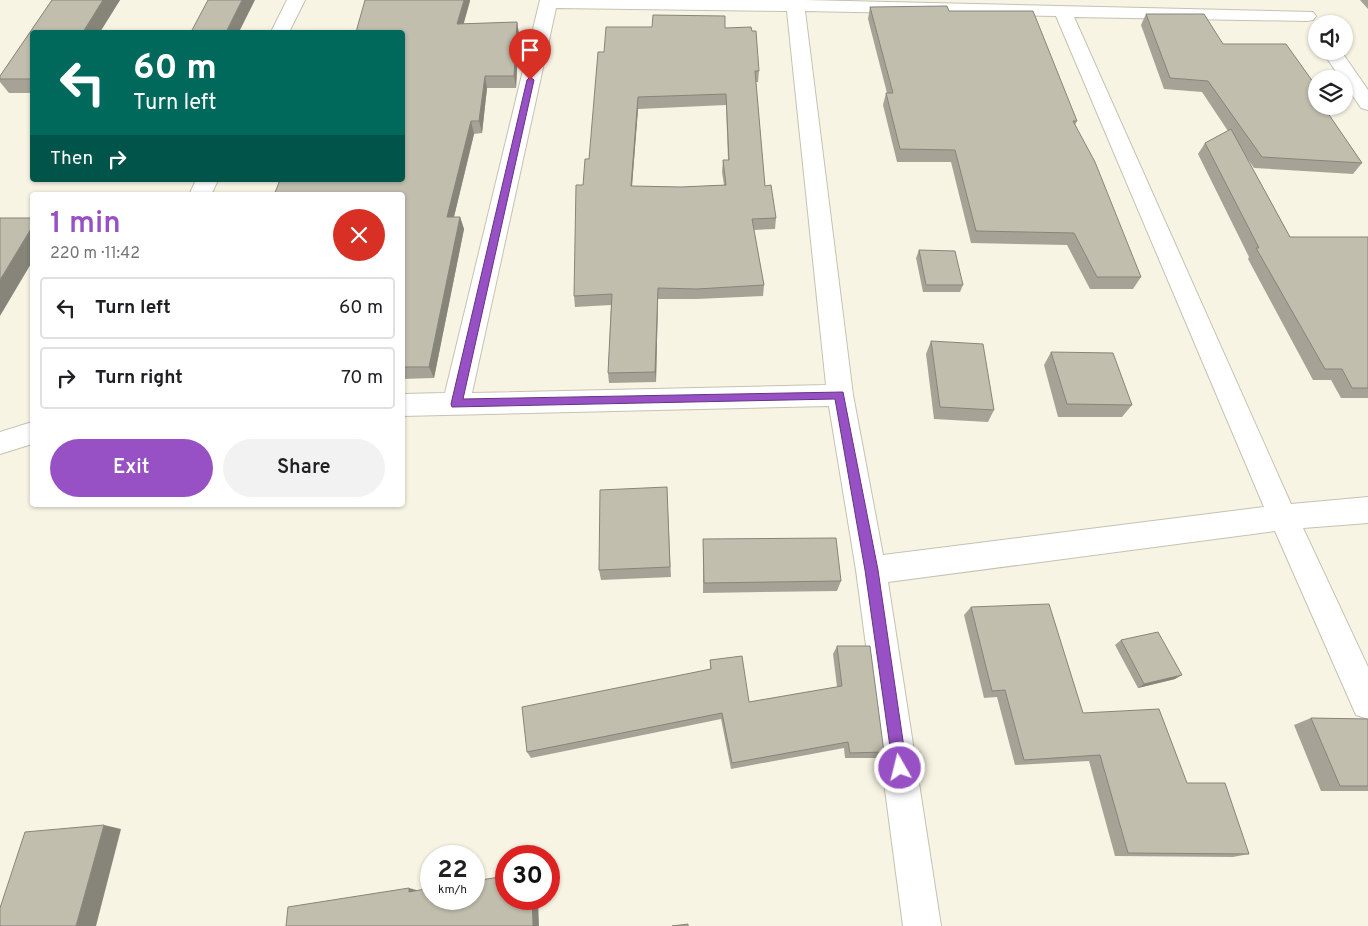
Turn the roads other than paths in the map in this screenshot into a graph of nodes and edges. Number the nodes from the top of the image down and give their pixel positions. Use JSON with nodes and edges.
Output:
{"nodes":[{"id":1,"x":296,"y":0,"type":"edge"},
{"id":2,"x":1296,"y":0,"type":"edge"},
{"id":3,"x":548,"y":2,"type":"edge"},
{"id":4,"x":795,"y":3,"type":"edge"},
{"id":5,"x":1063,"y":12,"type":"junction"},
{"id":6,"x":1308,"y":18,"type":"edge"},
{"id":7,"x":1308,"y":23,"type":"edge"},
{"id":8,"x":281,"y":30,"type":"edge"},
{"id":9,"x":1337,"y":60,"type":"edge"},
{"id":10,"x":1368,"y":104,"type":"edge"},
{"id":11,"x":840,"y":395,"type":"junction"},
{"id":12,"x":456,"y":404,"type":"junction"},
{"id":13,"x":405,"y":406,"type":"edge"},
{"id":14,"x":30,"y":433,"type":"edge"},
{"id":15,"x":0,"y":443,"type":"edge"},
{"id":16,"x":1368,"y":510,"type":"edge"},
{"id":17,"x":1283,"y":517,"type":"junction"},
{"id":18,"x":871,"y":570,"type":"junction"},
{"id":19,"x":1368,"y":703,"type":"edge"},
{"id":20,"x":922,"y":926,"type":"edge"}],
"edges":[{"from":1,"to":8,"type":"street"},
{"from":2,"to":6,"type":"street"},
{"from":3,"to":4,"type":"street"},
{"from":3,"to":12,"type":"street"},
{"from":4,"to":5,"type":"street"},
{"from":4,"to":11,"type":"street"},
{"from":5,"to":7,"type":"street"},
{"from":5,"to":17,"type":"street"},
{"from":9,"to":10,"type":"street"},
{"from":11,"to":12,"type":"street"},
{"from":11,"to":18,"type":"street"},
{"from":12,"to":13,"type":"street"},
{"from":14,"to":15,"type":"street"},
{"from":16,"to":17,"type":"street"},
{"from":17,"to":18,"type":"street"},
{"from":17,"to":19,"type":"street"},
{"from":18,"to":20,"type":"street"}]}
